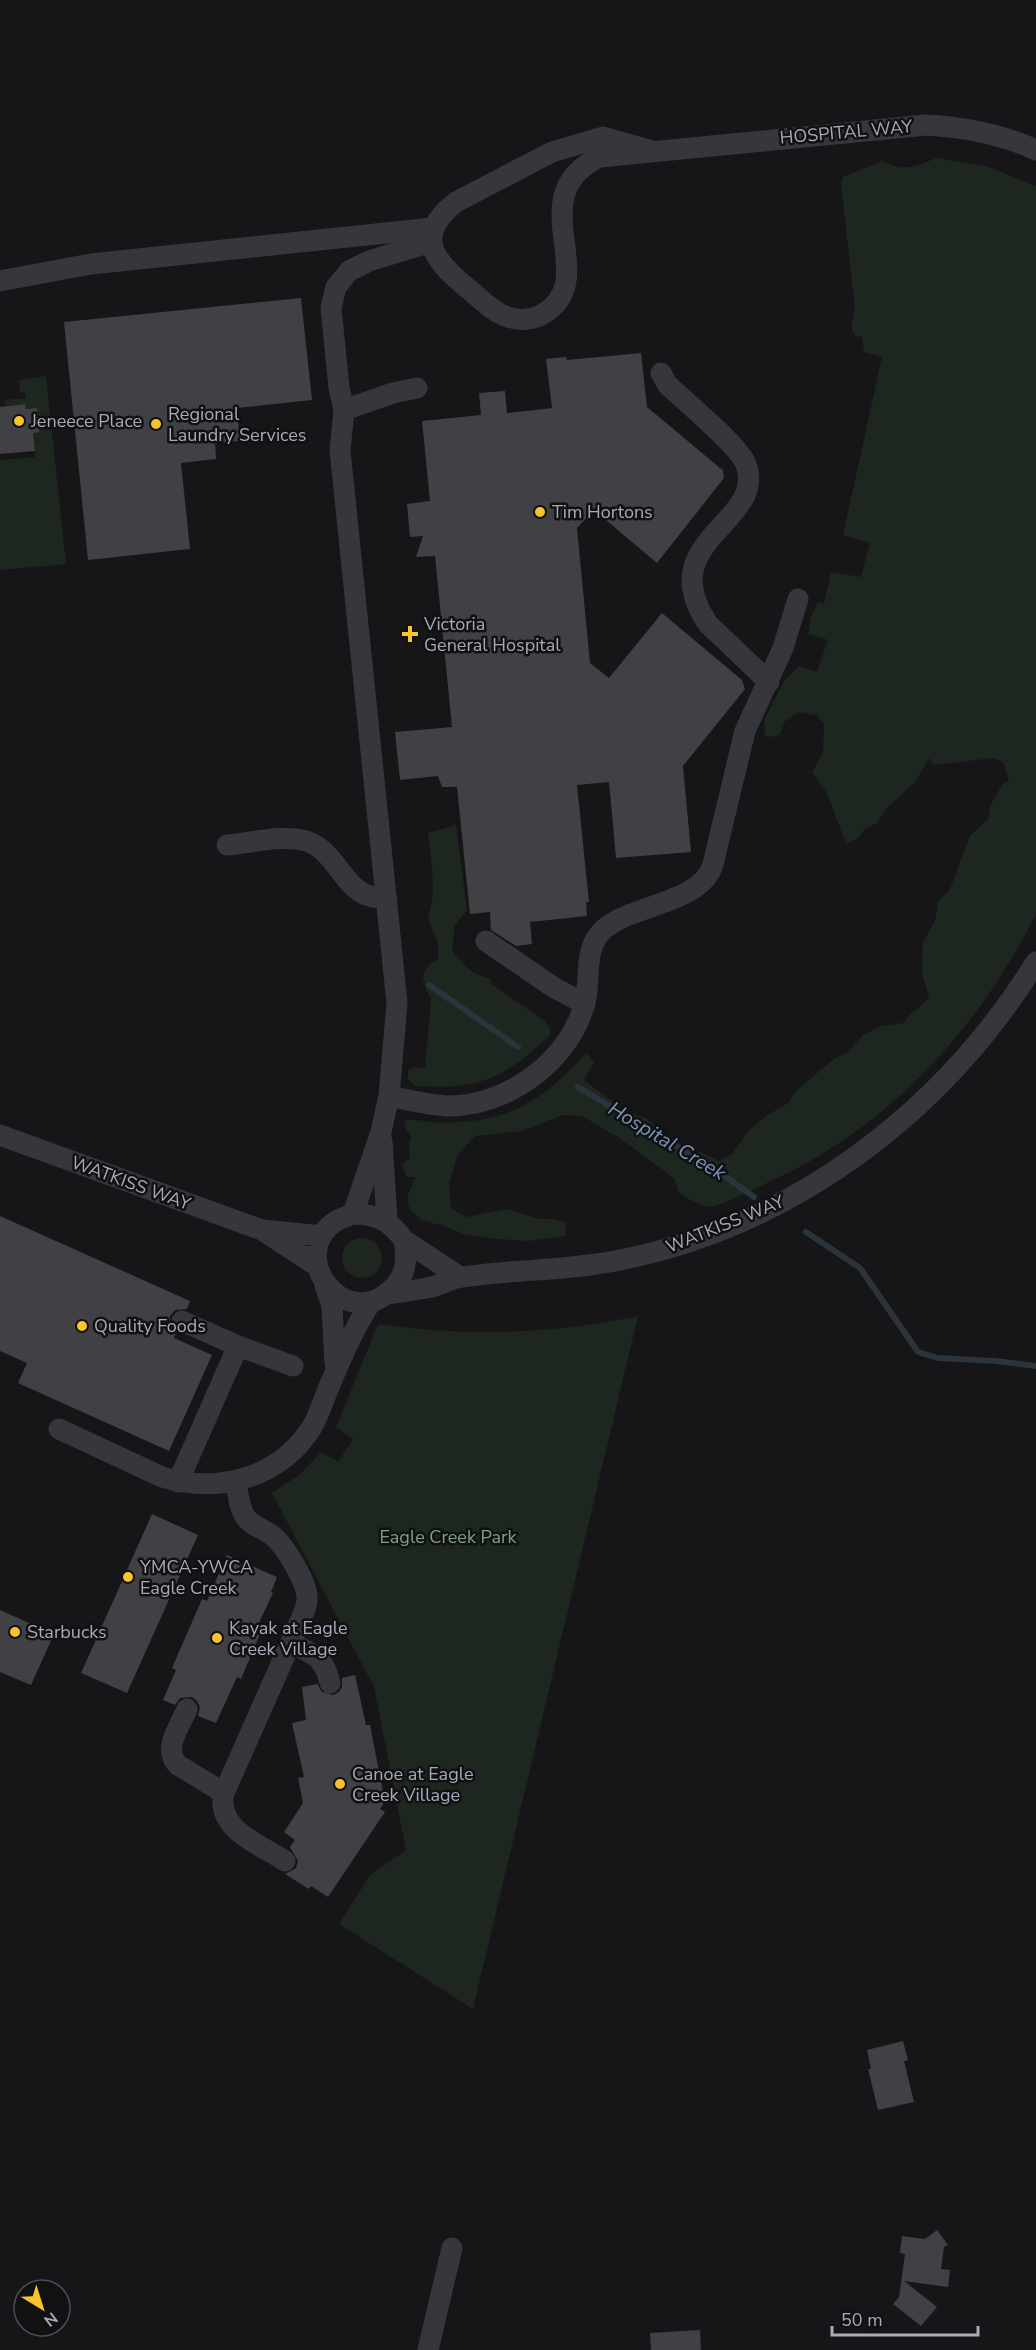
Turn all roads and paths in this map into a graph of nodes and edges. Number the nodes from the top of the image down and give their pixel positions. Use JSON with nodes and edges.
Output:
{"nodes":[{"id":1,"x":1036,"y":150,"type":"edge"},
{"id":2,"x":652,"y":151,"type":"junction"},
{"id":3,"x":432,"y":235,"type":"junction"},
{"id":4,"x":0,"y":281,"type":"edge"},
{"id":5,"x":661,"y":373,"type":"dead end"},
{"id":6,"x":417,"y":388,"type":"dead end"},
{"id":7,"x":344,"y":410,"type":"junction"},
{"id":8,"x":798,"y":599,"type":"dead end"},
{"id":9,"x":769,"y":682,"type":"junction"},
{"id":10,"x":227,"y":845,"type":"dead end"},
{"id":11,"x":387,"y":900,"type":"junction"},
{"id":12,"x":486,"y":941,"type":"dead end"},
{"id":13,"x":1036,"y":962,"type":"edge"},
{"id":14,"x":585,"y":1004,"type":"junction"},
{"id":15,"x":389,"y":1096,"type":"junction"},
{"id":16,"x":381,"y":1132,"type":"junction"},
{"id":17,"x":0,"y":1135,"type":"edge"},
{"id":18,"x":353,"y":1214,"type":"junction"},
{"id":19,"x":387,"y":1220,"type":"junction"},
{"id":20,"x":262,"y":1230,"type":"junction"},
{"id":21,"x":322,"y":1236,"type":"junction"},
{"id":22,"x":405,"y":1240,"type":"junction"},
{"id":23,"x":321,"y":1275,"type":"junction"},
{"id":24,"x":460,"y":1277,"type":"junction"},
{"id":25,"x":379,"y":1298,"type":"junction"},
{"id":26,"x":182,"y":1321,"type":"dead end"},
{"id":27,"x":238,"y":1346,"type":"junction"},
{"id":28,"x":293,"y":1366,"type":"dead end"},
{"id":29,"x":335,"y":1374,"type":"junction"},
{"id":30,"x":59,"y":1429,"type":"dead end"},
{"id":31,"x":178,"y":1482,"type":"junction"},
{"id":32,"x":236,"y":1482,"type":"junction"},
{"id":33,"x":291,"y":1643,"type":"junction"},
{"id":34,"x":330,"y":1683,"type":"dead end"},
{"id":35,"x":188,"y":1709,"type":"dead end"},
{"id":36,"x":224,"y":1793,"type":"junction"},
{"id":37,"x":285,"y":1861,"type":"dead end"},
{"id":38,"x":452,"y":2248,"type":"dead end"},
{"id":39,"x":428,"y":2350,"type":"edge"}],
"edges":[{"from":1,"to":2,"type":"street","name":"HOSPITAL WAY"},
{"from":2,"to":3,"type":"street","name":"HOSPITAL WAY"},
{"from":2,"to":3,"type":"street","name":"HOSPITAL WAY"},
{"from":3,"to":4,"type":"street"},
{"from":3,"to":7,"type":"street"},
{"from":5,"to":9,"type":"street"},
{"from":6,"to":7,"type":"street"},
{"from":7,"to":11,"type":"street"},
{"from":8,"to":9,"type":"street"},
{"from":9,"to":14,"type":"street"},
{"from":10,"to":11,"type":"street"},
{"from":11,"to":15,"type":"street"},
{"from":12,"to":14,"type":"street"},
{"from":13,"to":24,"type":"street","name":"WATKISS WAY"},
{"from":14,"to":15,"type":"street"},
{"from":15,"to":16,"type":"street"},
{"from":16,"to":18,"type":"street"},
{"from":16,"to":19,"type":"street"},
{"from":17,"to":20,"type":"street","name":"WATKISS WAY"},
{"from":18,"to":19,"type":"street"},
{"from":18,"to":21,"type":"street"},
{"from":19,"to":22,"type":"street"},
{"from":20,"to":21,"type":"street","name":"WATKISS WAY"},
{"from":20,"to":23,"type":"street","name":"WATKISS WAY"},
{"from":21,"to":23,"type":"street"},
{"from":22,"to":24,"type":"street"},
{"from":22,"to":25,"type":"street"},
{"from":23,"to":25,"type":"street"},
{"from":23,"to":29,"type":"street"},
{"from":24,"to":25,"type":"street","name":"WATKISS WAY"},
{"from":25,"to":29,"type":"street"},
{"from":26,"to":27,"type":"street"},
{"from":27,"to":28,"type":"street"},
{"from":27,"to":31,"type":"street"},
{"from":29,"to":32,"type":"street"},
{"from":30,"to":31,"type":"street"},
{"from":31,"to":32,"type":"street"},
{"from":32,"to":33,"type":"street"},
{"from":33,"to":34,"type":"street"},
{"from":33,"to":36,"type":"street"},
{"from":35,"to":36,"type":"street"},
{"from":36,"to":37,"type":"street"},
{"from":38,"to":39,"type":"street"}]}
